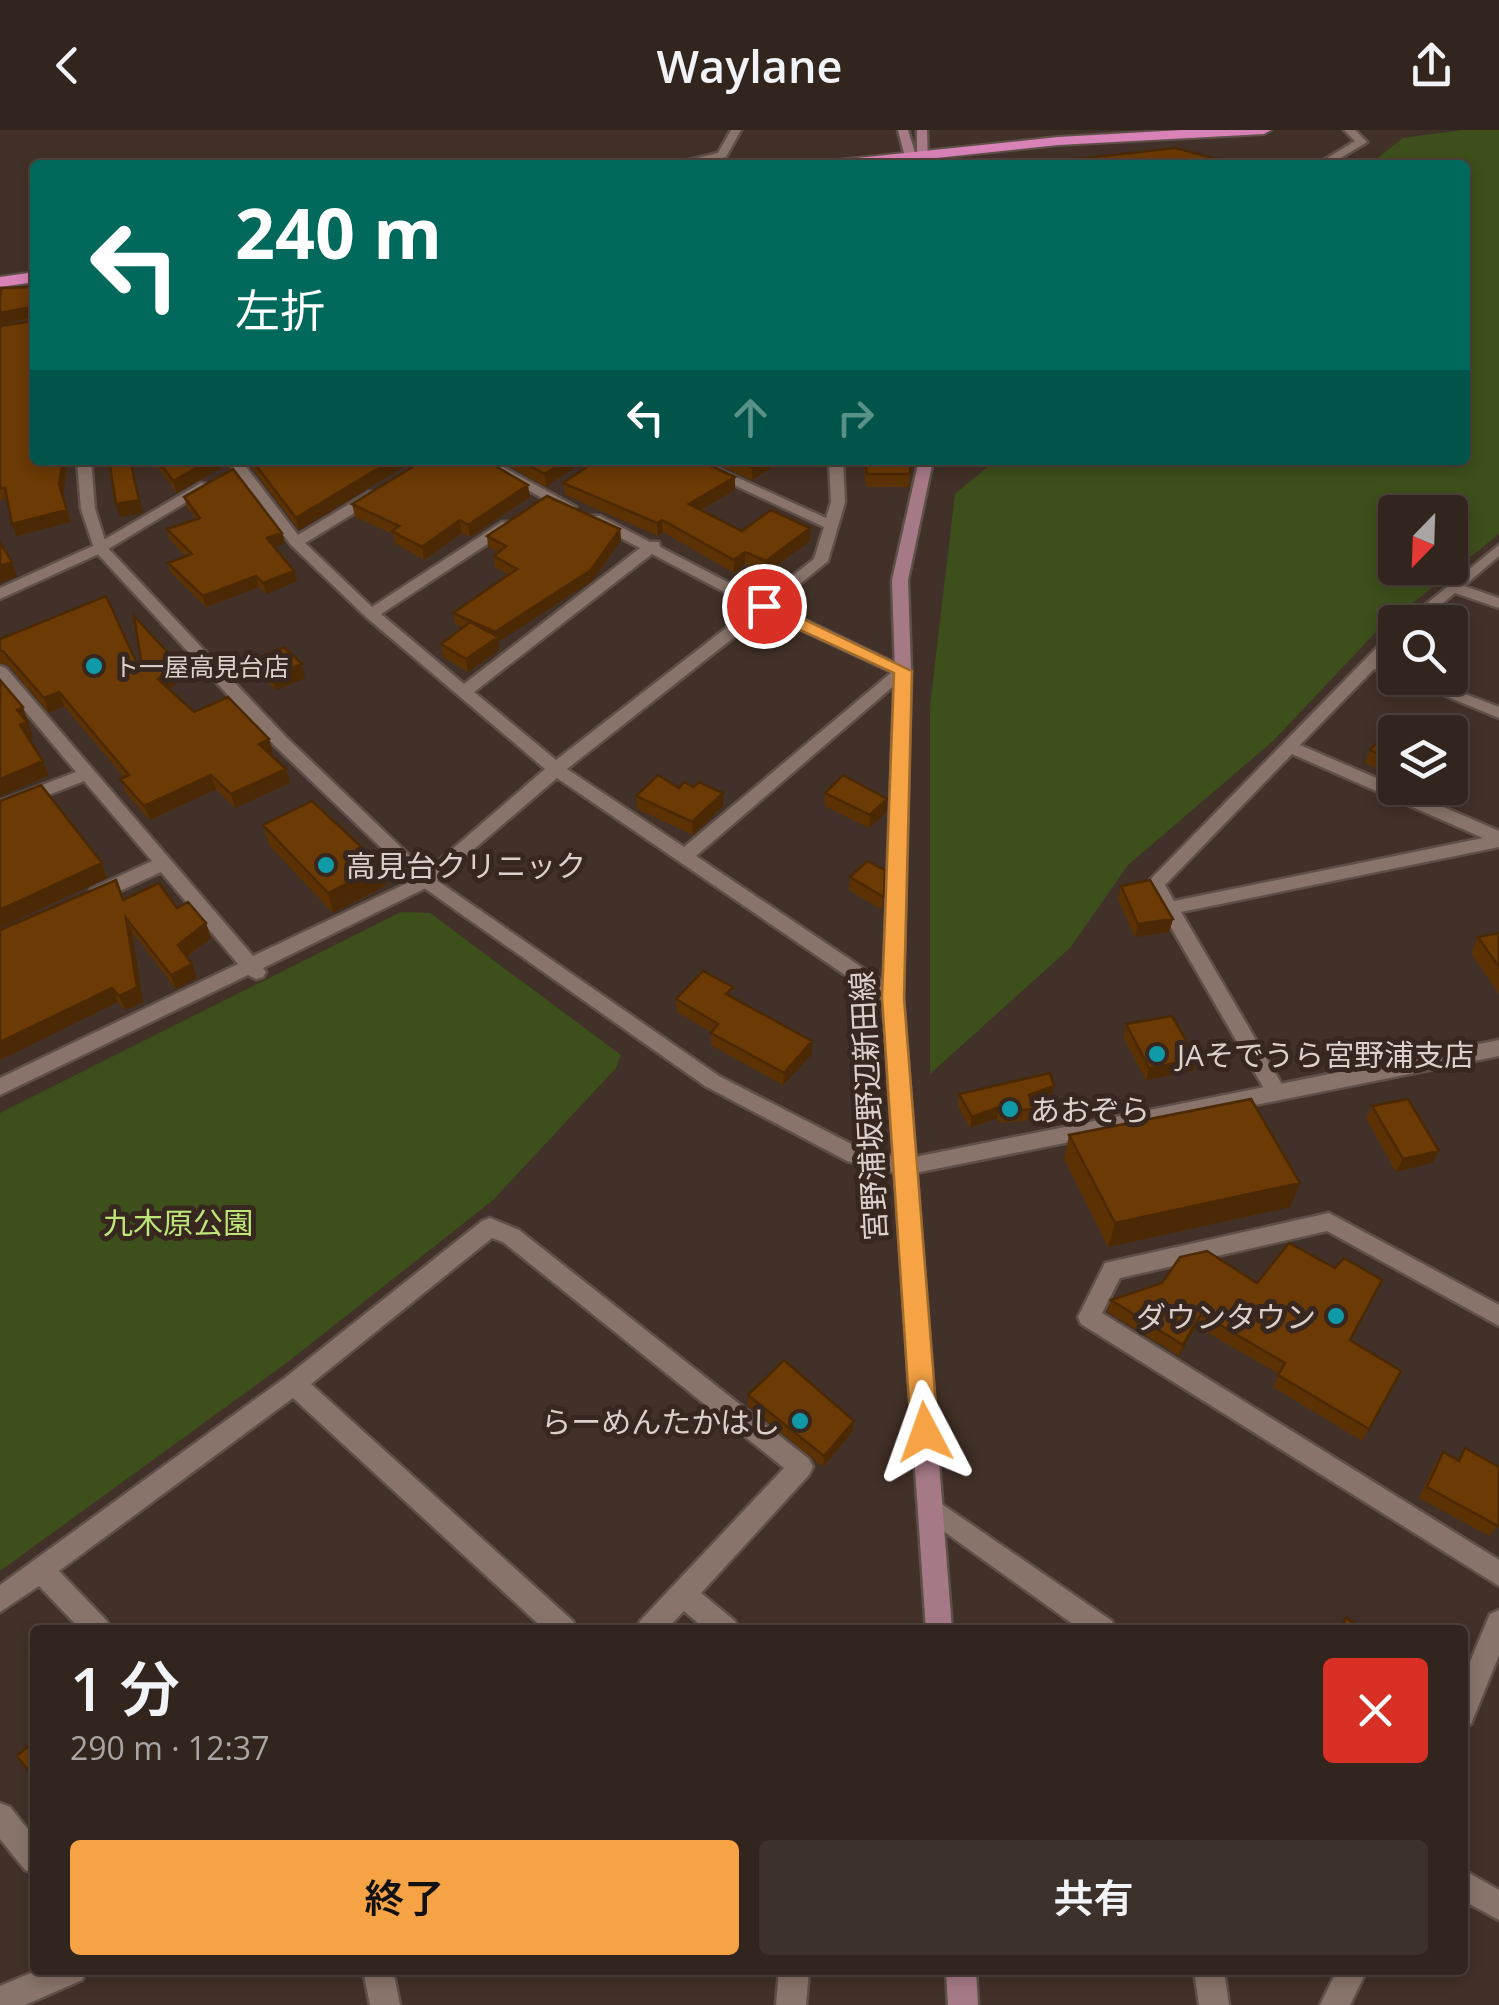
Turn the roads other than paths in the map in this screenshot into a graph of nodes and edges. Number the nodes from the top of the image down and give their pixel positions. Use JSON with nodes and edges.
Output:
{"nodes":[{"id":1,"x":736,"y":130,"type":"edge"},
{"id":2,"x":903,"y":130,"type":"edge"},
{"id":3,"x":922,"y":130,"type":"edge"},
{"id":4,"x":1264,"y":130,"type":"edge"},
{"id":5,"x":1349,"y":130,"type":"edge"},
{"id":6,"x":1155,"y":139,"type":"junction"},
{"id":7,"x":698,"y":160,"type":"edge"},
{"id":8,"x":918,"y":160,"type":"edge"},
{"id":9,"x":918,"y":160,"type":"edge"},
{"id":10,"x":925,"y":160,"type":"edge"},
{"id":11,"x":1010,"y":160,"type":"edge"},
{"id":12,"x":1330,"y":160,"type":"edge"},
{"id":13,"x":30,"y":259,"type":"edge"},
{"id":14,"x":0,"y":263,"type":"edge"},
{"id":15,"x":30,"y":278,"type":"edge"},
{"id":16,"x":0,"y":282,"type":"edge"},
{"id":17,"x":84,"y":465,"type":"edge"},
{"id":18,"x":238,"y":465,"type":"edge"},
{"id":19,"x":245,"y":465,"type":"edge"},
{"id":20,"x":491,"y":465,"type":"edge"},
{"id":21,"x":699,"y":465,"type":"edge"},
{"id":22,"x":836,"y":465,"type":"edge"},
{"id":23,"x":925,"y":465,"type":"edge"},
{"id":24,"x":381,"y":491,"type":"edge"},
{"id":25,"x":555,"y":493,"type":"junction"},
{"id":26,"x":532,"y":508,"type":"edge"},
{"id":27,"x":516,"y":519,"type":"edge"},
{"id":28,"x":834,"y":526,"type":"junction"},
{"id":29,"x":296,"y":542,"type":"junction"},
{"id":30,"x":654,"y":546,"type":"junction"},
{"id":31,"x":100,"y":548,"type":"junction"},
{"id":32,"x":1499,"y":549,"type":"edge"},
{"id":33,"x":1456,"y":588,"type":"junction"},
{"id":34,"x":0,"y":594,"type":"edge"},
{"id":35,"x":1499,"y":604,"type":"edge"},
{"id":36,"x":1434,"y":605,"type":"edge"},
{"id":37,"x":764,"y":606,"type":"junction"},
{"id":38,"x":371,"y":614,"type":"junction"},
{"id":39,"x":1378,"y":658,"type":"edge"},
{"id":40,"x":1374,"y":663,"type":"junction"},
{"id":41,"x":1378,"y":665,"type":"edge"},
{"id":42,"x":0,"y":670,"type":"edge"},
{"id":43,"x":903,"y":671,"type":"junction"},
{"id":44,"x":7,"y":689,"type":"edge"},
{"id":45,"x":464,"y":690,"type":"junction"},
{"id":46,"x":1453,"y":695,"type":"edge"},
{"id":47,"x":1499,"y":713,"type":"edge"},
{"id":48,"x":1291,"y":747,"type":"junction"},
{"id":49,"x":556,"y":769,"type":"junction"},
{"id":50,"x":86,"y":774,"type":"junction"},
{"id":51,"x":0,"y":808,"type":"edge"},
{"id":52,"x":1499,"y":840,"type":"edge"},
{"id":53,"x":686,"y":855,"type":"junction"},
{"id":54,"x":164,"y":862,"type":"junction"},
{"id":55,"x":426,"y":882,"type":"junction"},
{"id":56,"x":82,"y":901,"type":"edge"},
{"id":57,"x":1170,"y":908,"type":"junction"},
{"id":58,"x":256,"y":969,"type":"junction"},
{"id":59,"x":893,"y":998,"type":"junction"},
{"id":60,"x":1499,"y":1048,"type":"edge"},
{"id":61,"x":0,"y":1088,"type":"edge"},
{"id":62,"x":1277,"y":1093,"type":"junction"},
{"id":63,"x":905,"y":1168,"type":"junction"},
{"id":64,"x":1499,"y":1316,"type":"edge"},
{"id":65,"x":294,"y":1384,"type":"junction"},
{"id":66,"x":930,"y":1507,"type":"junction"},
{"id":67,"x":43,"y":1572,"type":"junction"},
{"id":68,"x":1499,"y":1574,"type":"edge"},
{"id":69,"x":683,"y":1594,"type":"junction"},
{"id":70,"x":0,"y":1600,"type":"edge"},
{"id":71,"x":1499,"y":1623,"type":"edge"},
{"id":72,"x":93,"y":1625,"type":"edge"},
{"id":73,"x":559,"y":1625,"type":"edge"},
{"id":74,"x":654,"y":1625,"type":"edge"},
{"id":75,"x":720,"y":1625,"type":"edge"},
{"id":76,"x":939,"y":1625,"type":"edge"},
{"id":77,"x":1096,"y":1625,"type":"edge"},
{"id":78,"x":1468,"y":1699,"type":"edge"},
{"id":79,"x":0,"y":1817,"type":"edge"},
{"id":80,"x":30,"y":1854,"type":"edge"},
{"id":81,"x":1468,"y":1886,"type":"edge"},
{"id":82,"x":1499,"y":1906,"type":"edge"},
{"id":83,"x":60,"y":1975,"type":"edge"},
{"id":84,"x":379,"y":1975,"type":"edge"},
{"id":85,"x":794,"y":1975,"type":"edge"},
{"id":86,"x":961,"y":1975,"type":"edge"},
{"id":87,"x":1210,"y":1975,"type":"edge"},
{"id":88,"x":1350,"y":1975,"type":"edge"},
{"id":89,"x":0,"y":2001,"type":"edge"},
{"id":90,"x":385,"y":2005,"type":"edge"},
{"id":91,"x":791,"y":2005,"type":"edge"},
{"id":92,"x":963,"y":2005,"type":"edge"},
{"id":93,"x":1214,"y":2005,"type":"edge"},
{"id":94,"x":1335,"y":2005,"type":"edge"}],
"edges":[{"from":1,"to":7,"type":"street"},
{"from":2,"to":8,"type":"main road"},
{"from":3,"to":9,"type":"main road"},
{"from":4,"to":6,"type":"highway"},
{"from":5,"to":12,"type":"street"},
{"from":6,"to":10,"type":"highway"},
{"from":6,"to":11,"type":"highway"},
{"from":13,"to":14,"type":"highway"},
{"from":15,"to":16,"type":"highway"},
{"from":17,"to":31,"type":"street"},
{"from":18,"to":31,"type":"street"},
{"from":19,"to":29,"type":"street"},
{"from":20,"to":25,"type":"street"},
{"from":21,"to":28,"type":"street"},
{"from":22,"to":28,"type":"street"},
{"from":23,"to":43,"type":"main road","name":"宮野浦坂野辺新田線"},
{"from":24,"to":29,"type":"street"},
{"from":25,"to":26,"type":"street"},
{"from":25,"to":30,"type":"street"},
{"from":27,"to":38,"type":"street"},
{"from":28,"to":37,"type":"street"},
{"from":29,"to":38,"type":"street"},
{"from":30,"to":37,"type":"street"},
{"from":30,"to":45,"type":"street"},
{"from":31,"to":34,"type":"street"},
{"from":31,"to":55,"type":"street"},
{"from":32,"to":33,"type":"street"},
{"from":33,"to":35,"type":"street"},
{"from":33,"to":36,"type":"street"},
{"from":37,"to":43,"type":"street"},
{"from":37,"to":49,"type":"street"},
{"from":38,"to":45,"type":"street"},
{"from":39,"to":40,"type":"street"},
{"from":40,"to":41,"type":"street"},
{"from":40,"to":48,"type":"street"},
{"from":42,"to":44,"type":"street"},
{"from":43,"to":53,"type":"street"},
{"from":43,"to":59,"type":"main road","name":"宮野浦坂野辺新田線"},
{"from":44,"to":50,"type":"street"},
{"from":45,"to":49,"type":"street"},
{"from":46,"to":47,"type":"street"},
{"from":48,"to":52,"type":"street"},
{"from":48,"to":57,"type":"street"},
{"from":49,"to":53,"type":"street"},
{"from":49,"to":55,"type":"street"},
{"from":50,"to":51,"type":"street"},
{"from":50,"to":54,"type":"street"},
{"from":52,"to":57,"type":"street"},
{"from":53,"to":59,"type":"street"},
{"from":54,"to":56,"type":"street"},
{"from":54,"to":58,"type":"street"},
{"from":55,"to":58,"type":"street"},
{"from":55,"to":63,"type":"street"},
{"from":57,"to":62,"type":"street"},
{"from":58,"to":61,"type":"street"},
{"from":59,"to":63,"type":"main road","name":"宮野浦坂野辺新田線"},
{"from":60,"to":62,"type":"street"},
{"from":62,"to":63,"type":"street"},
{"from":63,"to":66,"type":"main road","name":"宮野浦坂野辺新田線"},
{"from":64,"to":68,"type":"street"},
{"from":65,"to":67,"type":"street"},
{"from":65,"to":69,"type":"street"},
{"from":65,"to":73,"type":"street"},
{"from":66,"to":76,"type":"main road","name":"宮野浦坂野辺新田線"},
{"from":66,"to":77,"type":"street"},
{"from":67,"to":70,"type":"street"},
{"from":67,"to":72,"type":"street"},
{"from":69,"to":74,"type":"street"},
{"from":69,"to":75,"type":"street"},
{"from":71,"to":78,"type":"street"},
{"from":79,"to":80,"type":"street"},
{"from":81,"to":82,"type":"street"},
{"from":83,"to":89,"type":"street"},
{"from":84,"to":90,"type":"street"},
{"from":85,"to":91,"type":"street"},
{"from":86,"to":92,"type":"main road"},
{"from":87,"to":93,"type":"street"},
{"from":88,"to":94,"type":"street"}]}
